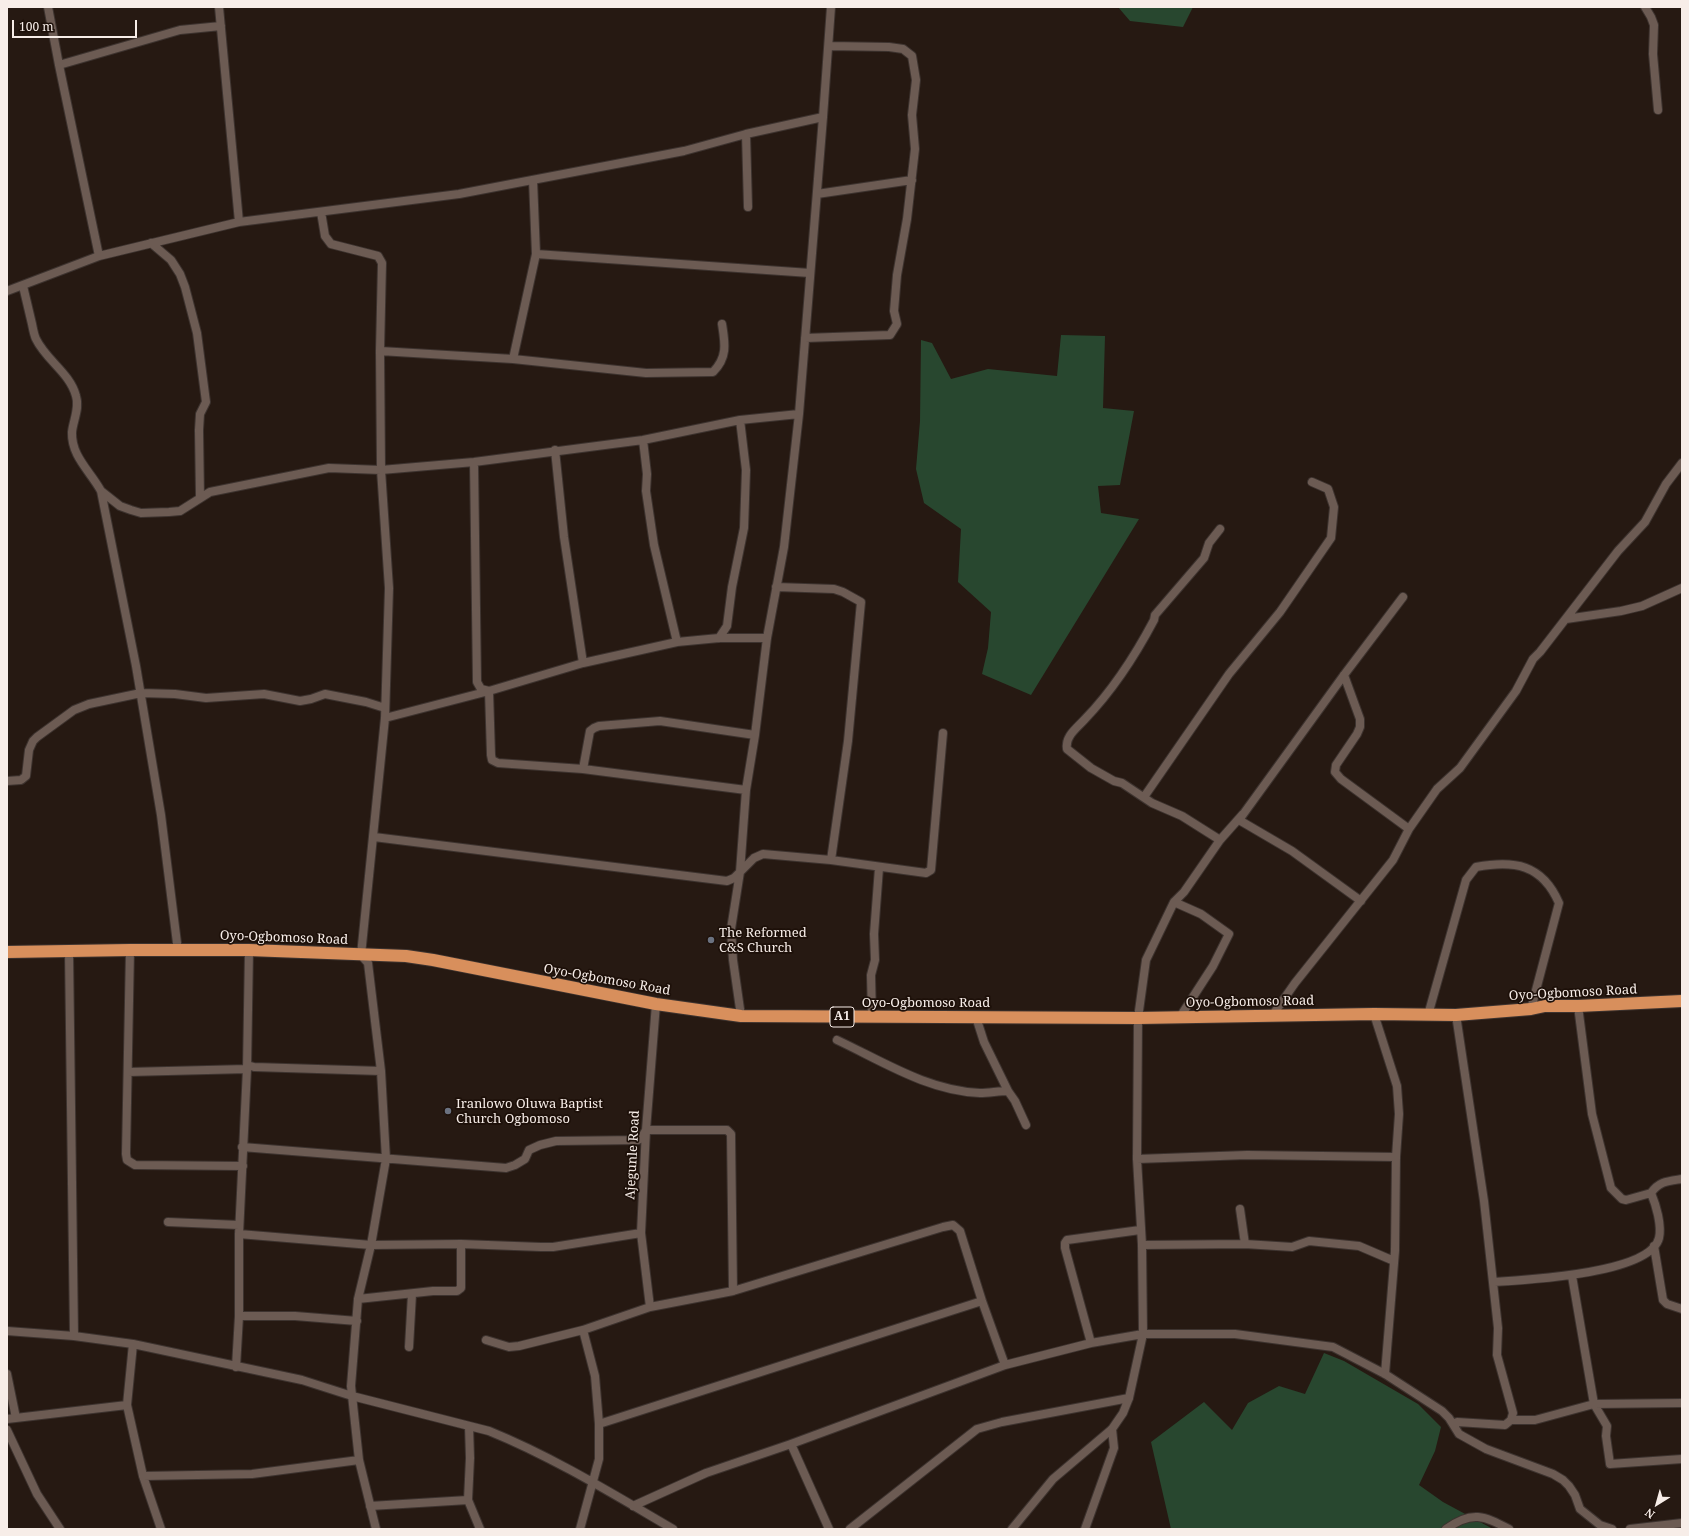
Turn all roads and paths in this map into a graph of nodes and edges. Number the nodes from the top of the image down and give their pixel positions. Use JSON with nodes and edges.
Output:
{"nodes":[{"id":1,"x":48,"y":7,"type":"edge"},
{"id":2,"x":219,"y":7,"type":"edge"},
{"id":3,"x":831,"y":7,"type":"edge"},
{"id":4,"x":1645,"y":7,"type":"edge"},
{"id":5,"x":221,"y":26,"type":"junction"},
{"id":6,"x":829,"y":46,"type":"junction"},
{"id":7,"x":59,"y":65,"type":"junction"},
{"id":8,"x":1658,"y":110,"type":"dead end"},
{"id":9,"x":823,"y":117,"type":"junction"},
{"id":10,"x":746,"y":134,"type":"junction"},
{"id":11,"x":532,"y":180,"type":"junction"},
{"id":12,"x":912,"y":180,"type":"junction"},
{"id":13,"x":817,"y":194,"type":"junction"},
{"id":14,"x":748,"y":207,"type":"dead end"},
{"id":15,"x":320,"y":212,"type":"junction"},
{"id":16,"x":239,"y":222,"type":"junction"},
{"id":17,"x":151,"y":243,"type":"junction"},
{"id":18,"x":536,"y":254,"type":"junction"},
{"id":19,"x":99,"y":256,"type":"junction"},
{"id":20,"x":810,"y":273,"type":"junction"},
{"id":21,"x":23,"y":286,"type":"junction"},
{"id":22,"x":7,"y":291,"type":"edge"},
{"id":23,"x":722,"y":324,"type":"dead end"},
{"id":24,"x":805,"y":338,"type":"junction"},
{"id":25,"x":380,"y":351,"type":"junction"},
{"id":26,"x":513,"y":359,"type":"junction"},
{"id":27,"x":799,"y":414,"type":"junction"},
{"id":28,"x":740,"y":420,"type":"junction"},
{"id":29,"x":643,"y":440,"type":"junction"},
{"id":30,"x":555,"y":450,"type":"junction"},
{"id":31,"x":474,"y":462,"type":"junction"},
{"id":32,"x":1682,"y":463,"type":"edge"},
{"id":33,"x":381,"y":470,"type":"junction"},
{"id":34,"x":1312,"y":482,"type":"dead end"},
{"id":35,"x":101,"y":491,"type":"junction"},
{"id":36,"x":200,"y":498,"type":"junction"},
{"id":37,"x":1220,"y":529,"type":"dead end"},
{"id":38,"x":776,"y":587,"type":"junction"},
{"id":39,"x":1682,"y":588,"type":"edge"},
{"id":40,"x":1403,"y":597,"type":"dead end"},
{"id":41,"x":1566,"y":619,"type":"junction"},
{"id":42,"x":719,"y":638,"type":"junction"},
{"id":43,"x":767,"y":638,"type":"junction"},
{"id":44,"x":677,"y":642,"type":"junction"},
{"id":45,"x":583,"y":663,"type":"junction"},
{"id":46,"x":1344,"y":675,"type":"junction"},
{"id":47,"x":489,"y":691,"type":"junction"},
{"id":48,"x":141,"y":694,"type":"junction"},
{"id":49,"x":385,"y":708,"type":"junction"},
{"id":50,"x":385,"y":718,"type":"junction"},
{"id":51,"x":944,"y":733,"type":"dead end"},
{"id":52,"x":755,"y":735,"type":"junction"},
{"id":53,"x":583,"y":769,"type":"junction"},
{"id":54,"x":7,"y":781,"type":"edge"},
{"id":55,"x":746,"y":790,"type":"junction"},
{"id":56,"x":1144,"y":797,"type":"junction"},
{"id":57,"x":1243,"y":814,"type":"junction"},
{"id":58,"x":1409,"y":829,"type":"junction"},
{"id":59,"x":374,"y":837,"type":"junction"},
{"id":60,"x":1220,"y":840,"type":"junction"},
{"id":61,"x":831,"y":860,"type":"junction"},
{"id":62,"x":879,"y":868,"type":"junction"},
{"id":63,"x":740,"y":872,"type":"junction"},
{"id":64,"x":1361,"y":901,"type":"junction"},
{"id":65,"x":1174,"y":902,"type":"junction"},
{"id":66,"x":130,"y":950,"type":"junction"},
{"id":67,"x":249,"y":950,"type":"junction"},
{"id":68,"x":178,"y":951,"type":"junction"},
{"id":69,"x":7,"y":952,"type":"edge"},
{"id":70,"x":69,"y":952,"type":"junction"},
{"id":71,"x":361,"y":955,"type":"junction"},
{"id":72,"x":1682,"y":1001,"type":"edge"},
{"id":73,"x":656,"y":1004,"type":"junction"},
{"id":74,"x":1578,"y":1006,"type":"junction"},
{"id":75,"x":1531,"y":1009,"type":"junction"},
{"id":76,"x":1374,"y":1014,"type":"junction"},
{"id":77,"x":1428,"y":1015,"type":"junction"},
{"id":78,"x":1456,"y":1015,"type":"junction"},
{"id":79,"x":741,"y":1016,"type":"junction"},
{"id":80,"x":1272,"y":1016,"type":"junction"},
{"id":81,"x":872,"y":1017,"type":"junction"},
{"id":82,"x":976,"y":1017,"type":"junction"},
{"id":83,"x":1180,"y":1017,"type":"junction"},
{"id":84,"x":1138,"y":1018,"type":"junction"},
{"id":85,"x":837,"y":1040,"type":"dead end"},
{"id":86,"x":247,"y":1069,"type":"junction"},
{"id":87,"x":381,"y":1071,"type":"junction"},
{"id":88,"x":128,"y":1072,"type":"junction"},
{"id":89,"x":1008,"y":1090,"type":"junction"},
{"id":90,"x":1026,"y":1125,"type":"dead end"},
{"id":91,"x":646,"y":1130,"type":"junction"},
{"id":92,"x":242,"y":1147,"type":"junction"},
{"id":93,"x":1396,"y":1157,"type":"junction"},
{"id":94,"x":386,"y":1159,"type":"junction"},
{"id":95,"x":1137,"y":1159,"type":"junction"},
{"id":96,"x":243,"y":1166,"type":"junction"},
{"id":97,"x":1682,"y":1179,"type":"edge"},
{"id":98,"x":1651,"y":1193,"type":"junction"},
{"id":99,"x":1240,"y":1209,"type":"dead end"},
{"id":100,"x":168,"y":1222,"type":"dead end"},
{"id":101,"x":239,"y":1225,"type":"junction"},
{"id":102,"x":1140,"y":1230,"type":"junction"},
{"id":103,"x":641,"y":1232,"type":"junction"},
{"id":104,"x":239,"y":1234,"type":"junction"},
{"id":105,"x":461,"y":1244,"type":"junction"},
{"id":106,"x":1245,"y":1244,"type":"junction"},
{"id":107,"x":371,"y":1245,"type":"junction"},
{"id":108,"x":1142,"y":1245,"type":"junction"},
{"id":109,"x":1654,"y":1246,"type":"junction"},
{"id":110,"x":1394,"y":1261,"type":"junction"},
{"id":111,"x":1572,"y":1276,"type":"junction"},
{"id":112,"x":1493,"y":1282,"type":"junction"},
{"id":113,"x":732,"y":1291,"type":"junction"},
{"id":114,"x":412,"y":1294,"type":"junction"},
{"id":115,"x":358,"y":1298,"type":"junction"},
{"id":116,"x":982,"y":1301,"type":"junction"},
{"id":117,"x":650,"y":1308,"type":"junction"},
{"id":118,"x":1682,"y":1309,"type":"edge"},
{"id":119,"x":240,"y":1316,"type":"junction"},
{"id":120,"x":357,"y":1321,"type":"junction"},
{"id":121,"x":583,"y":1330,"type":"junction"},
{"id":122,"x":7,"y":1331,"type":"edge"},
{"id":123,"x":1143,"y":1334,"type":"junction"},
{"id":124,"x":74,"y":1336,"type":"junction"},
{"id":125,"x":486,"y":1340,"type":"dead end"},
{"id":126,"x":1091,"y":1343,"type":"junction"},
{"id":127,"x":133,"y":1344,"type":"junction"},
{"id":128,"x":409,"y":1347,"type":"dead end"},
{"id":129,"x":1005,"y":1366,"type":"junction"},
{"id":130,"x":236,"y":1367,"type":"junction"},
{"id":131,"x":7,"y":1374,"type":"edge"},
{"id":132,"x":1385,"y":1374,"type":"junction"},
{"id":133,"x":352,"y":1396,"type":"junction"},
{"id":134,"x":1129,"y":1398,"type":"junction"},
{"id":135,"x":1682,"y":1403,"type":"edge"},
{"id":136,"x":1594,"y":1404,"type":"junction"},
{"id":137,"x":127,"y":1405,"type":"junction"},
{"id":138,"x":16,"y":1418,"type":"junction"},
{"id":139,"x":7,"y":1419,"type":"edge"},
{"id":140,"x":1511,"y":1420,"type":"junction"},
{"id":141,"x":599,"y":1424,"type":"junction"},
{"id":142,"x":1452,"y":1424,"type":"junction"},
{"id":143,"x":469,"y":1426,"type":"junction"},
{"id":144,"x":1112,"y":1429,"type":"junction"},
{"id":145,"x":7,"y":1430,"type":"edge"},
{"id":146,"x":792,"y":1444,"type":"junction"},
{"id":147,"x":1682,"y":1459,"type":"edge"},
{"id":148,"x":359,"y":1460,"type":"junction"},
{"id":149,"x":143,"y":1476,"type":"junction"},
{"id":150,"x":592,"y":1481,"type":"junction"},
{"id":151,"x":468,"y":1500,"type":"junction"},
{"id":152,"x":370,"y":1506,"type":"junction"},
{"id":153,"x":633,"y":1506,"type":"junction"},
{"id":154,"x":1682,"y":1523,"type":"edge"},
{"id":155,"x":60,"y":1529,"type":"edge"},
{"id":156,"x":161,"y":1529,"type":"edge"},
{"id":157,"x":376,"y":1529,"type":"edge"},
{"id":158,"x":480,"y":1529,"type":"edge"},
{"id":159,"x":580,"y":1529,"type":"edge"},
{"id":160,"x":673,"y":1529,"type":"edge"},
{"id":161,"x":830,"y":1529,"type":"edge"},
{"id":162,"x":850,"y":1529,"type":"edge"},
{"id":163,"x":1012,"y":1529,"type":"edge"},
{"id":164,"x":1085,"y":1529,"type":"edge"},
{"id":165,"x":1446,"y":1529,"type":"edge"},
{"id":166,"x":1510,"y":1529,"type":"edge"},
{"id":167,"x":1612,"y":1529,"type":"edge"},
{"id":168,"x":1630,"y":1529,"type":"edge"}],
"edges":[{"from":1,"to":7,"type":"street"},
{"from":2,"to":5,"type":"street"},
{"from":3,"to":6,"type":"street"},
{"from":4,"to":8,"type":"street"},
{"from":5,"to":7,"type":"street"},
{"from":5,"to":16,"type":"street"},
{"from":6,"to":9,"type":"street"},
{"from":6,"to":12,"type":"street"},
{"from":7,"to":19,"type":"street"},
{"from":9,"to":10,"type":"street"},
{"from":9,"to":13,"type":"street"},
{"from":10,"to":11,"type":"street"},
{"from":10,"to":14,"type":"street"},
{"from":11,"to":15,"type":"street"},
{"from":11,"to":18,"type":"street"},
{"from":12,"to":13,"type":"street"},
{"from":12,"to":24,"type":"street"},
{"from":13,"to":20,"type":"street"},
{"from":15,"to":16,"type":"street"},
{"from":15,"to":25,"type":"street"},
{"from":16,"to":17,"type":"street"},
{"from":17,"to":19,"type":"street"},
{"from":17,"to":36,"type":"street"},
{"from":18,"to":20,"type":"street"},
{"from":18,"to":26,"type":"street"},
{"from":19,"to":21,"type":"street"},
{"from":20,"to":24,"type":"street"},
{"from":21,"to":22,"type":"street"},
{"from":21,"to":35,"type":"street"},
{"from":23,"to":26,"type":"street"},
{"from":24,"to":27,"type":"street"},
{"from":25,"to":26,"type":"street"},
{"from":25,"to":33,"type":"street"},
{"from":27,"to":28,"type":"street"},
{"from":27,"to":38,"type":"street"},
{"from":28,"to":29,"type":"street"},
{"from":28,"to":42,"type":"street"},
{"from":29,"to":30,"type":"street"},
{"from":29,"to":44,"type":"street"},
{"from":30,"to":31,"type":"street"},
{"from":30,"to":45,"type":"street"},
{"from":31,"to":33,"type":"street"},
{"from":31,"to":47,"type":"street"},
{"from":32,"to":41,"type":"street"},
{"from":33,"to":36,"type":"street"},
{"from":33,"to":49,"type":"street"},
{"from":34,"to":56,"type":"street"},
{"from":35,"to":36,"type":"street"},
{"from":35,"to":48,"type":"street"},
{"from":37,"to":56,"type":"street"},
{"from":38,"to":43,"type":"street"},
{"from":38,"to":61,"type":"street"},
{"from":39,"to":41,"type":"street"},
{"from":40,"to":46,"type":"street"},
{"from":41,"to":58,"type":"street"},
{"from":42,"to":43,"type":"street"},
{"from":42,"to":44,"type":"street"},
{"from":43,"to":52,"type":"street"},
{"from":44,"to":45,"type":"street"},
{"from":45,"to":47,"type":"street"},
{"from":46,"to":57,"type":"street"},
{"from":46,"to":58,"type":"street"},
{"from":47,"to":50,"type":"street"},
{"from":47,"to":53,"type":"street"},
{"from":48,"to":49,"type":"street"},
{"from":48,"to":54,"type":"street"},
{"from":48,"to":68,"type":"street"},
{"from":49,"to":50,"type":"street"},
{"from":50,"to":59,"type":"street"},
{"from":51,"to":62,"type":"street"},
{"from":52,"to":53,"type":"street"},
{"from":52,"to":55,"type":"street"},
{"from":53,"to":55,"type":"street"},
{"from":55,"to":63,"type":"street"},
{"from":56,"to":60,"type":"street"},
{"from":57,"to":60,"type":"street"},
{"from":57,"to":64,"type":"street"},
{"from":58,"to":64,"type":"street"},
{"from":59,"to":63,"type":"street"},
{"from":59,"to":71,"type":"street"},
{"from":60,"to":65,"type":"street"},
{"from":61,"to":62,"type":"street"},
{"from":61,"to":63,"type":"street"},
{"from":62,"to":81,"type":"street"},
{"from":63,"to":79,"type":"street"},
{"from":64,"to":80,"type":"street"},
{"from":65,"to":83,"type":"street"},
{"from":65,"to":84,"type":"street"},
{"from":66,"to":68,"type":"highway","name":"Oyo-Ogbomoso Road","number":"A1"},
{"from":66,"to":70,"type":"highway","name":"Oyo-Ogbomoso Road","number":"A1"},
{"from":66,"to":88,"type":"street"},
{"from":67,"to":68,"type":"highway","name":"Oyo-Ogbomoso Road","number":"A1"},
{"from":67,"to":71,"type":"highway","name":"Oyo-Ogbomoso Road","number":"A1"},
{"from":67,"to":86,"type":"street"},
{"from":69,"to":70,"type":"highway","name":"Oyo-Ogbomoso Road","number":"A1"},
{"from":70,"to":124,"type":"street"},
{"from":71,"to":73,"type":"highway","name":"Oyo-Ogbomoso Road","number":"A1"},
{"from":71,"to":87,"type":"street"},
{"from":72,"to":74,"type":"highway","name":"Oyo-Ogbomoso Road","number":"A1"},
{"from":73,"to":79,"type":"highway","name":"Oyo-Ogbomoso Road","number":"A1"},
{"from":73,"to":91,"type":"street","name":"Ajegunle Road"},
{"from":74,"to":75,"type":"highway","name":"Oyo-Ogbomoso Road","number":"A1"},
{"from":74,"to":98,"type":"street"},
{"from":75,"to":77,"type":"street"},
{"from":75,"to":78,"type":"highway","name":"Oyo-Ogbomoso Road","number":"A1"},
{"from":76,"to":77,"type":"highway","name":"Oyo-Ogbomoso Road","number":"A1"},
{"from":76,"to":80,"type":"highway","name":"Oyo-Ogbomoso Road","number":"A1"},
{"from":76,"to":93,"type":"street"},
{"from":77,"to":78,"type":"highway","name":"Oyo-Ogbomoso Road","number":"A1"},
{"from":78,"to":112,"type":"street"},
{"from":79,"to":81,"type":"highway","name":"Oyo-Ogbomoso Road","number":"A1"},
{"from":80,"to":83,"type":"highway","name":"Oyo-Ogbomoso Road","number":"A1"},
{"from":81,"to":82,"type":"highway","name":"Oyo-Ogbomoso Road","number":"A1"},
{"from":82,"to":84,"type":"highway","name":"Oyo-Ogbomoso Road","number":"A1"},
{"from":82,"to":89,"type":"street"},
{"from":83,"to":84,"type":"highway","name":"Oyo-Ogbomoso Road","number":"A1"},
{"from":84,"to":95,"type":"street"},
{"from":85,"to":89,"type":"street"},
{"from":86,"to":87,"type":"street"},
{"from":86,"to":88,"type":"street"},
{"from":86,"to":92,"type":"street"},
{"from":87,"to":94,"type":"street"},
{"from":88,"to":96,"type":"street"},
{"from":89,"to":90,"type":"street"},
{"from":91,"to":94,"type":"street"},
{"from":91,"to":103,"type":"street","name":"Ajegunle Road"},
{"from":91,"to":113,"type":"street"},
{"from":92,"to":94,"type":"street"},
{"from":92,"to":96,"type":"street"},
{"from":93,"to":95,"type":"street"},
{"from":93,"to":110,"type":"street"},
{"from":94,"to":107,"type":"street"},
{"from":95,"to":102,"type":"street"},
{"from":96,"to":101,"type":"street"},
{"from":97,"to":98,"type":"street"},
{"from":98,"to":109,"type":"street"},
{"from":99,"to":106,"type":"street"},
{"from":100,"to":101,"type":"street"},
{"from":101,"to":104,"type":"street"},
{"from":102,"to":108,"type":"street"},
{"from":102,"to":126,"type":"street"},
{"from":103,"to":105,"type":"street"},
{"from":103,"to":117,"type":"street","name":"Ajegunle Road"},
{"from":104,"to":107,"type":"street"},
{"from":104,"to":119,"type":"street"},
{"from":105,"to":107,"type":"street"},
{"from":105,"to":114,"type":"street"},
{"from":106,"to":108,"type":"street"},
{"from":106,"to":110,"type":"street"},
{"from":107,"to":115,"type":"street"},
{"from":108,"to":123,"type":"street"},
{"from":109,"to":111,"type":"street"},
{"from":109,"to":118,"type":"street"},
{"from":110,"to":132,"type":"street"},
{"from":111,"to":112,"type":"street"},
{"from":111,"to":136,"type":"street"},
{"from":112,"to":140,"type":"street"},
{"from":113,"to":116,"type":"street"},
{"from":113,"to":117,"type":"street"},
{"from":114,"to":115,"type":"street"},
{"from":114,"to":128,"type":"street"},
{"from":115,"to":120,"type":"street"},
{"from":116,"to":129,"type":"street"},
{"from":116,"to":141,"type":"street"},
{"from":117,"to":121,"type":"street"},
{"from":119,"to":120,"type":"street"},
{"from":119,"to":130,"type":"street"},
{"from":120,"to":133,"type":"street"},
{"from":121,"to":125,"type":"street"},
{"from":121,"to":141,"type":"street"},
{"from":122,"to":124,"type":"street"},
{"from":123,"to":126,"type":"street"},
{"from":123,"to":132,"type":"street"},
{"from":123,"to":134,"type":"street"},
{"from":124,"to":127,"type":"street"},
{"from":126,"to":129,"type":"street"},
{"from":127,"to":130,"type":"street"},
{"from":127,"to":137,"type":"street"},
{"from":129,"to":146,"type":"street"},
{"from":130,"to":133,"type":"street"},
{"from":131,"to":138,"type":"street"},
{"from":132,"to":142,"type":"street"},
{"from":133,"to":143,"type":"street"},
{"from":133,"to":148,"type":"street"},
{"from":134,"to":144,"type":"street"},
{"from":134,"to":162,"type":"street"},
{"from":135,"to":136,"type":"street"},
{"from":136,"to":140,"type":"street"},
{"from":136,"to":147,"type":"street"},
{"from":137,"to":138,"type":"street"},
{"from":137,"to":149,"type":"street"},
{"from":138,"to":139,"type":"street"},
{"from":140,"to":142,"type":"street"},
{"from":141,"to":150,"type":"street"},
{"from":142,"to":167,"type":"street"},
{"from":143,"to":150,"type":"street"},
{"from":143,"to":151,"type":"street"},
{"from":144,"to":163,"type":"street"},
{"from":144,"to":164,"type":"street"},
{"from":145,"to":155,"type":"street"},
{"from":146,"to":153,"type":"street"},
{"from":146,"to":161,"type":"street"},
{"from":148,"to":149,"type":"street"},
{"from":148,"to":152,"type":"street"},
{"from":149,"to":156,"type":"street"},
{"from":150,"to":153,"type":"street"},
{"from":150,"to":159,"type":"street"},
{"from":151,"to":152,"type":"street"},
{"from":151,"to":158,"type":"street"},
{"from":152,"to":157,"type":"street"},
{"from":153,"to":160,"type":"street"},
{"from":154,"to":168,"type":"street"},
{"from":165,"to":166,"type":"street"}]}
